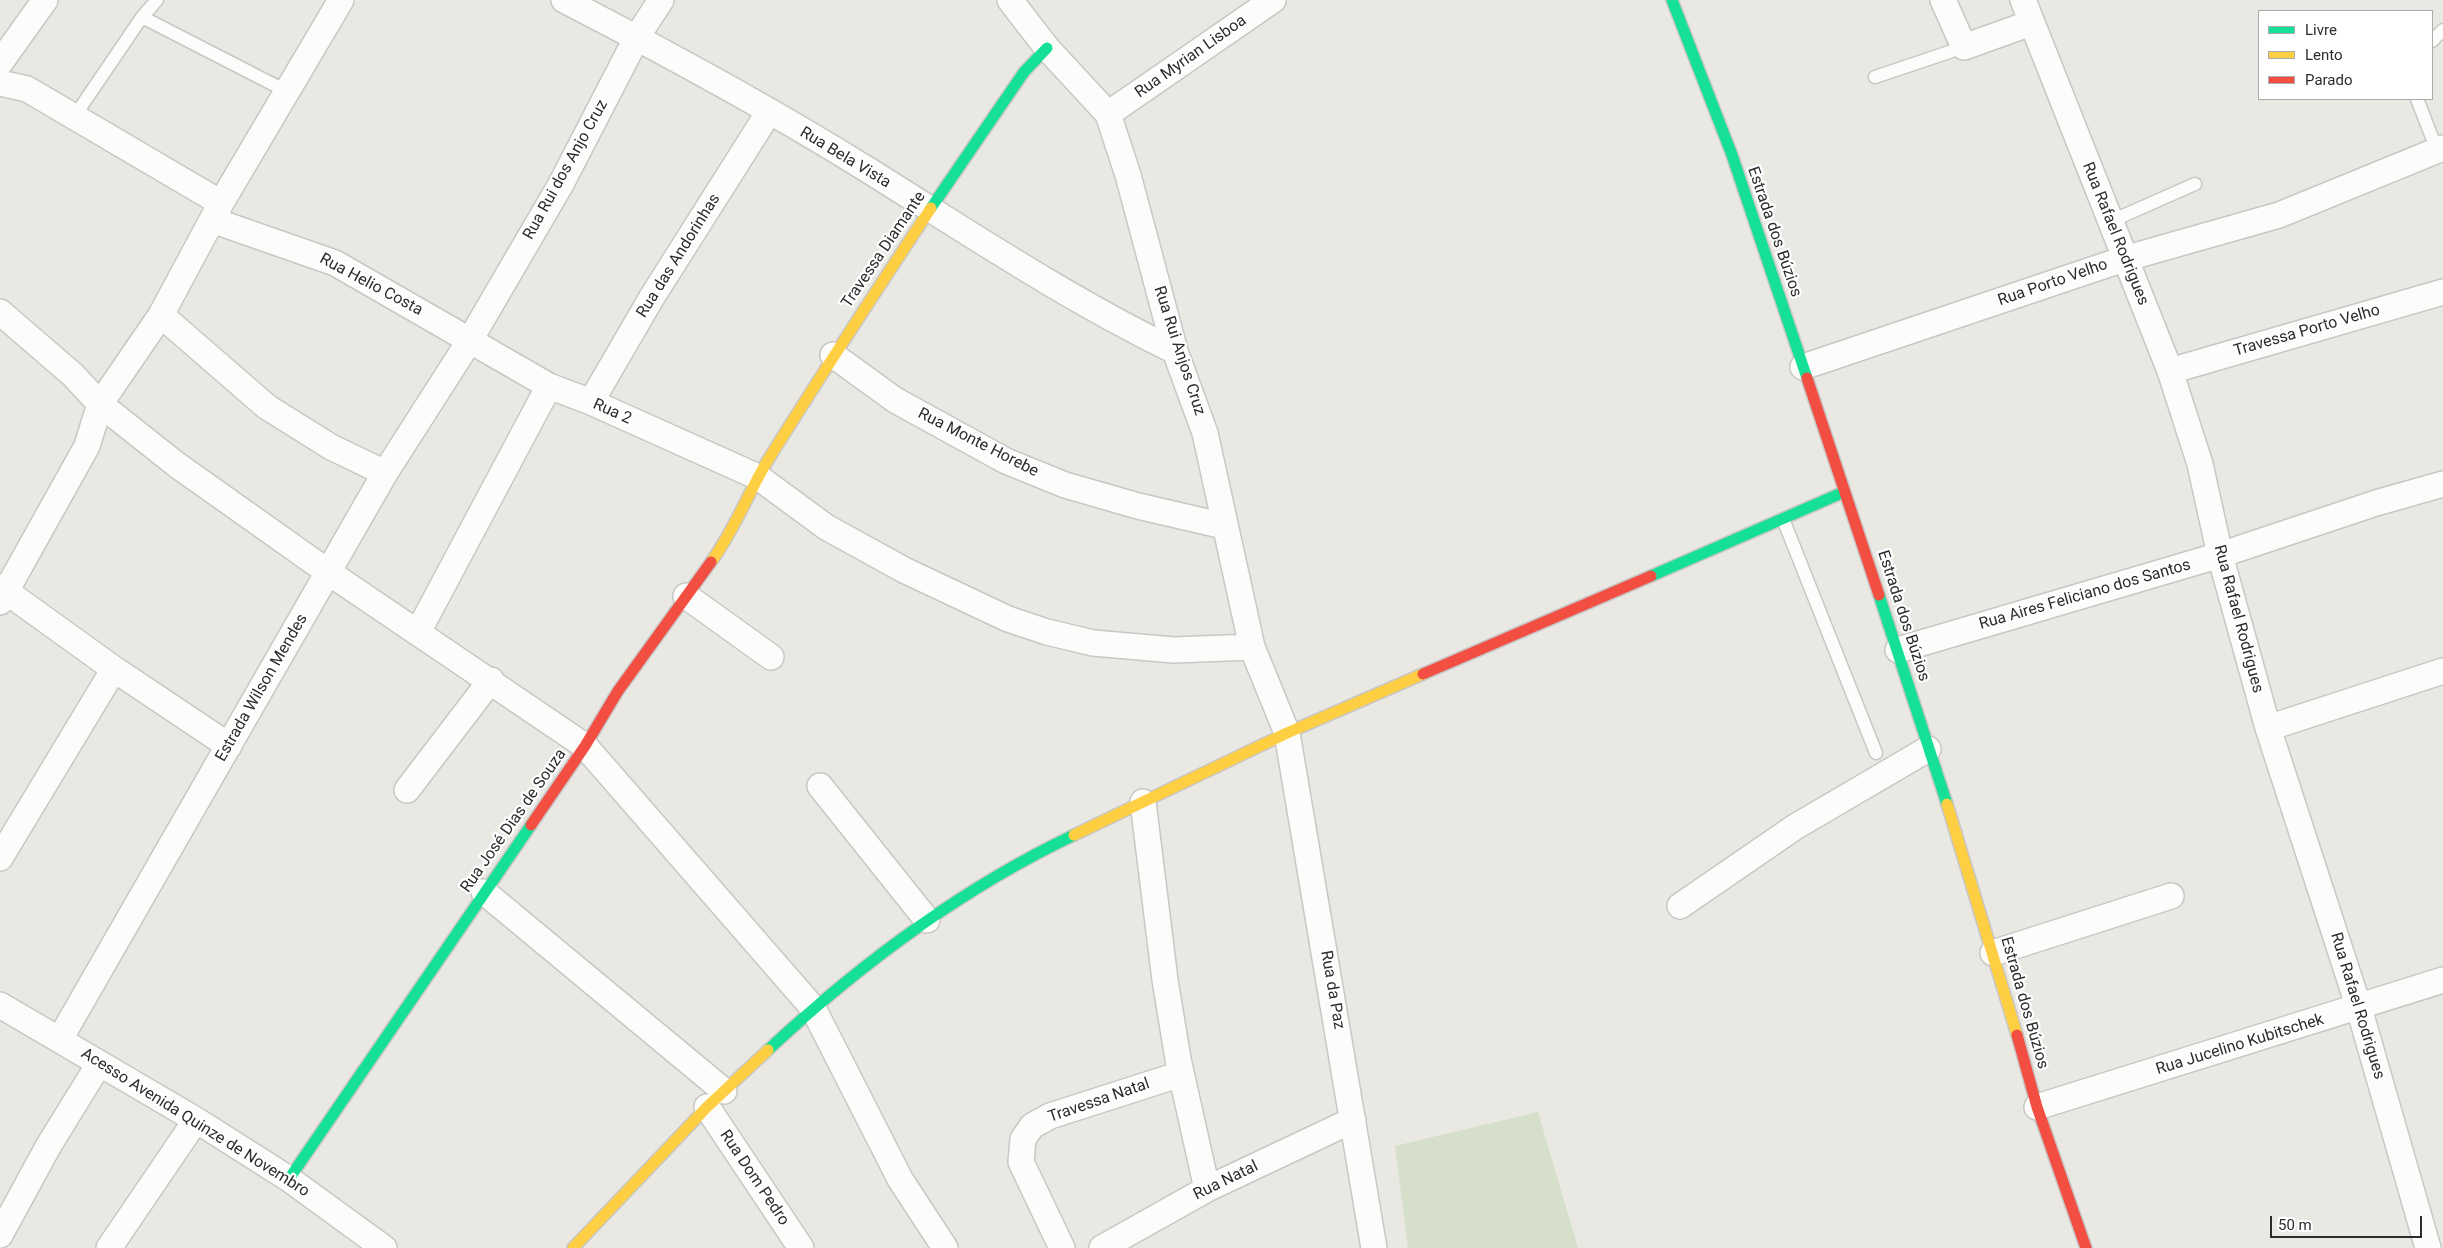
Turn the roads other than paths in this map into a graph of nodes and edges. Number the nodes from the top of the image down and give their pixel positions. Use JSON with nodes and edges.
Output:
{"nodes":[{"id":1,"x":45,"y":0,"type":"edge"},
{"id":2,"x":157,"y":0,"type":"edge"},
{"id":3,"x":341,"y":0,"type":"edge"},
{"id":4,"x":564,"y":0,"type":"edge"},
{"id":5,"x":661,"y":0,"type":"edge"},
{"id":6,"x":1273,"y":0,"type":"edge"},
{"id":7,"x":1672,"y":0,"type":"edge"},
{"id":8,"x":1943,"y":0,"type":"edge"},
{"id":9,"x":2023,"y":0,"type":"edge"},
{"id":10,"x":1021,"y":4,"type":"edge"},
{"id":11,"x":142,"y":17,"type":"junction"},
{"id":12,"x":2032,"y":24,"type":"junction"},
{"id":13,"x":2443,"y":30,"type":"edge"},
{"id":14,"x":638,"y":38,"type":"junction"},
{"id":15,"x":2433,"y":40,"type":"edge"},
{"id":16,"x":1964,"y":47,"type":"junction"},
{"id":17,"x":1047,"y":48,"type":"junction"},
{"id":18,"x":0,"y":63,"type":"edge"},
{"id":19,"x":1875,"y":77,"type":"dead end"},
{"id":20,"x":0,"y":83,"type":"edge"},
{"id":21,"x":288,"y":92,"type":"junction"},
{"id":22,"x":2417,"y":100,"type":"edge"},
{"id":23,"x":769,"y":112,"type":"junction"},
{"id":24,"x":1108,"y":114,"type":"junction"},
{"id":25,"x":74,"y":117,"type":"junction"},
{"id":26,"x":2441,"y":156,"type":"edge"},
{"id":27,"x":2195,"y":184,"type":"dead end"},
{"id":28,"x":930,"y":211,"type":"junction"},
{"id":29,"x":216,"y":212,"type":"junction"},
{"id":30,"x":2110,"y":222,"type":"junction"},
{"id":31,"x":2124,"y":259,"type":"junction"},
{"id":32,"x":2443,"y":292,"type":"edge"},
{"id":33,"x":0,"y":312,"type":"edge"},
{"id":34,"x":161,"y":315,"type":"junction"},
{"id":35,"x":470,"y":340,"type":"junction"},
{"id":36,"x":1175,"y":351,"type":"junction"},
{"id":37,"x":833,"y":355,"type":"junction"},
{"id":38,"x":1803,"y":367,"type":"junction"},
{"id":39,"x":2170,"y":371,"type":"junction"},
{"id":40,"x":549,"y":386,"type":"junction"},
{"id":41,"x":591,"y":402,"type":"junction"},
{"id":42,"x":100,"y":404,"type":"junction"},
{"id":43,"x":385,"y":473,"type":"junction"},
{"id":44,"x":758,"y":477,"type":"junction"},
{"id":45,"x":2443,"y":484,"type":"edge"},
{"id":46,"x":1844,"y":492,"type":"junction"},
{"id":47,"x":1783,"y":519,"type":"junction"},
{"id":48,"x":1224,"y":526,"type":"junction"},
{"id":49,"x":2220,"y":555,"type":"junction"},
{"id":50,"x":328,"y":572,"type":"junction"},
{"id":51,"x":2,"y":594,"type":"edge"},
{"id":52,"x":686,"y":596,"type":"junction"},
{"id":53,"x":418,"y":632,"type":"junction"},
{"id":54,"x":1252,"y":647,"type":"junction"},
{"id":55,"x":1898,"y":650,"type":"junction"},
{"id":56,"x":771,"y":657,"type":"dead end"},
{"id":57,"x":114,"y":669,"type":"junction"},
{"id":58,"x":2443,"y":671,"type":"edge"},
{"id":59,"x":490,"y":680,"type":"junction"},
{"id":60,"x":2268,"y":728,"type":"junction"},
{"id":61,"x":1287,"y":733,"type":"junction"},
{"id":62,"x":229,"y":746,"type":"junction"},
{"id":63,"x":585,"y":746,"type":"junction"},
{"id":64,"x":1928,"y":749,"type":"junction"},
{"id":65,"x":1876,"y":753,"type":"dead end"},
{"id":66,"x":820,"y":786,"type":"dead end"},
{"id":67,"x":407,"y":790,"type":"dead end"},
{"id":68,"x":1143,"y":802,"type":"junction"},
{"id":69,"x":0,"y":858,"type":"edge"},
{"id":70,"x":484,"y":892,"type":"junction"},
{"id":71,"x":2171,"y":896,"type":"dead end"},
{"id":72,"x":1680,"y":906,"type":"dead end"},
{"id":73,"x":927,"y":920,"type":"junction"},
{"id":74,"x":1993,"y":953,"type":"junction"},
{"id":75,"x":2443,"y":980,"type":"edge"},
{"id":76,"x":0,"y":1005,"type":"edge"},
{"id":77,"x":813,"y":1008,"type":"junction"},
{"id":78,"x":2359,"y":1008,"type":"junction"},
{"id":79,"x":60,"y":1039,"type":"junction"},
{"id":80,"x":99,"y":1064,"type":"junction"},
{"id":81,"x":1181,"y":1074,"type":"junction"},
{"id":82,"x":715,"y":1099,"type":"junction"},
{"id":83,"x":2037,"y":1107,"type":"junction"},
{"id":84,"x":196,"y":1120,"type":"junction"},
{"id":85,"x":1353,"y":1120,"type":"junction"},
{"id":86,"x":289,"y":1179,"type":"junction"},
{"id":87,"x":1208,"y":1189,"type":"junction"},
{"id":88,"x":0,"y":1236,"type":"edge"},
{"id":89,"x":109,"y":1248,"type":"edge"},
{"id":90,"x":384,"y":1248,"type":"edge"},
{"id":91,"x":573,"y":1248,"type":"edge"},
{"id":92,"x":801,"y":1248,"type":"edge"},
{"id":93,"x":945,"y":1248,"type":"edge"},
{"id":94,"x":1062,"y":1248,"type":"edge"},
{"id":95,"x":1102,"y":1248,"type":"edge"},
{"id":96,"x":1374,"y":1248,"type":"edge"},
{"id":97,"x":2086,"y":1248,"type":"edge"},
{"id":98,"x":2428,"y":1248,"type":"edge"}],
"edges":[{"from":1,"to":18,"type":"street"},
{"from":2,"to":11,"type":"lane"},
{"from":3,"to":21,"type":"street"},
{"from":4,"to":14,"type":"street","name":"Rua Bela Vista"},
{"from":5,"to":14,"type":"street","name":"Rua Rui dos Anjo Cruz"},
{"from":6,"to":24,"type":"street","name":"Rua Myrian Lisboa"},
{"from":7,"to":38,"type":"street","name":"Estrada dos Búzios"},
{"from":8,"to":16,"type":"street"},
{"from":9,"to":12,"type":"street","name":"Rua Rafael Rodrigues"},
{"from":10,"to":17,"type":"street","name":"Rua Rui Anjos Cruz"},
{"from":11,"to":21,"type":"lane"},
{"from":11,"to":25,"type":"lane"},
{"from":12,"to":16,"type":"street"},
{"from":12,"to":30,"type":"street","name":"Rua Rafael Rodrigues"},
{"from":13,"to":15,"type":"lane"},
{"from":14,"to":23,"type":"street","name":"Rua Bela Vista"},
{"from":14,"to":35,"type":"street","name":"Rua Rui dos Anjo Cruz"},
{"from":16,"to":19,"type":"lane"},
{"from":17,"to":24,"type":"street","name":"Rua Rui Anjos Cruz"},
{"from":17,"to":28,"type":"street","name":"Travessa Diamante"},
{"from":20,"to":25,"type":"street","name":"Rua Helio Costa"},
{"from":21,"to":29,"type":"street"},
{"from":22,"to":26,"type":"lane"},
{"from":23,"to":28,"type":"street","name":"Rua Bela Vista"},
{"from":23,"to":41,"type":"street","name":"Rua das Andorinhas"},
{"from":24,"to":36,"type":"street","name":"Rua Rui Anjos Cruz"},
{"from":25,"to":29,"type":"street","name":"Rua Helio Costa"},
{"from":26,"to":31,"type":"street","name":"Rua Porto Velho"},
{"from":27,"to":30,"type":"lane"},
{"from":28,"to":36,"type":"street","name":"Rua Bela Vista"},
{"from":28,"to":37,"type":"street","name":"Travessa Diamante"},
{"from":29,"to":34,"type":"street"},
{"from":29,"to":35,"type":"street","name":"Rua Helio Costa"},
{"from":30,"to":31,"type":"street","name":"Rua Rafael Rodrigues"},
{"from":31,"to":38,"type":"street","name":"Rua Porto Velho"},
{"from":31,"to":39,"type":"street","name":"Rua Rafael Rodrigues"},
{"from":32,"to":39,"type":"street","name":"Travessa Porto Velho"},
{"from":33,"to":42,"type":"street"},
{"from":34,"to":42,"type":"street"},
{"from":34,"to":43,"type":"street"},
{"from":35,"to":40,"type":"street","name":"Rua 2"},
{"from":35,"to":43,"type":"street","name":"Estrada Wilson Mendes"},
{"from":36,"to":48,"type":"street","name":"Rua Rui Anjos Cruz"},
{"from":37,"to":44,"type":"street","name":"Travessa Diamante"},
{"from":37,"to":48,"type":"street","name":"Rua Monte Horebe"},
{"from":38,"to":46,"type":"street","name":"Estrada dos Búzios"},
{"from":39,"to":49,"type":"street","name":"Rua Rafael Rodrigues"},
{"from":40,"to":41,"type":"street","name":"Rua 2"},
{"from":40,"to":53,"type":"street"},
{"from":41,"to":44,"type":"street","name":"Rua 2"},
{"from":42,"to":50,"type":"street"},
{"from":42,"to":51,"type":"street"},
{"from":43,"to":50,"type":"street","name":"Estrada Wilson Mendes"},
{"from":44,"to":52,"type":"street","name":"Rua José Dias de Souza"},
{"from":44,"to":54,"type":"street","name":"Rua 2"},
{"from":45,"to":49,"type":"street","name":"Rua Aires Feliciano dos Santos"},
{"from":46,"to":47,"type":"street"},
{"from":46,"to":55,"type":"street","name":"Estrada dos Búzios"},
{"from":47,"to":61,"type":"street"},
{"from":47,"to":65,"type":"lane"},
{"from":48,"to":54,"type":"street","name":"Rua Rui Anjos Cruz"},
{"from":49,"to":55,"type":"street","name":"Rua Aires Feliciano dos Santos"},
{"from":49,"to":60,"type":"street","name":"Rua Rafael Rodrigues"},
{"from":50,"to":53,"type":"street"},
{"from":50,"to":62,"type":"street","name":"Estrada Wilson Mendes"},
{"from":51,"to":57,"type":"street"},
{"from":52,"to":56,"type":"street"},
{"from":52,"to":63,"type":"street","name":"Rua José Dias de Souza"},
{"from":53,"to":59,"type":"street"},
{"from":54,"to":61,"type":"street","name":"Rua Rui Anjos Cruz"},
{"from":55,"to":64,"type":"street","name":"Estrada dos Búzios"},
{"from":57,"to":62,"type":"street"},
{"from":57,"to":69,"type":"street"},
{"from":58,"to":60,"type":"street"},
{"from":59,"to":63,"type":"street"},
{"from":59,"to":67,"type":"street"},
{"from":60,"to":78,"type":"street","name":"Rua Rafael Rodrigues"},
{"from":61,"to":68,"type":"street"},
{"from":61,"to":85,"type":"street","name":"Rua da Paz"},
{"from":62,"to":79,"type":"street","name":"Estrada Wilson Mendes"},
{"from":63,"to":70,"type":"street","name":"Rua José Dias de Souza"},
{"from":63,"to":77,"type":"street"},
{"from":64,"to":72,"type":"street"},
{"from":64,"to":74,"type":"street","name":"Estrada dos Búzios"},
{"from":66,"to":73,"type":"street"},
{"from":68,"to":73,"type":"street"},
{"from":68,"to":81,"type":"street"},
{"from":70,"to":82,"type":"street","name":"Rua Dom Pedro"},
{"from":70,"to":86,"type":"street","name":"Rua José Dias de Souza"},
{"from":71,"to":74,"type":"street"},
{"from":73,"to":77,"type":"street"},
{"from":74,"to":83,"type":"street","name":"Estrada dos Búzios"},
{"from":75,"to":78,"type":"street","name":"Rua Jucelino Kubitschek"},
{"from":76,"to":79,"type":"street","name":"Acesso Avenida Quinze de Novembro"},
{"from":77,"to":82,"type":"street"},
{"from":77,"to":93,"type":"street"},
{"from":78,"to":83,"type":"street","name":"Rua Jucelino Kubitschek"},
{"from":78,"to":98,"type":"street","name":"Rua Rafael Rodrigues"},
{"from":79,"to":80,"type":"street","name":"Acesso Avenida Quinze de Novembro"},
{"from":80,"to":84,"type":"street","name":"Acesso Avenida Quinze de Novembro"},
{"from":80,"to":88,"type":"street"},
{"from":81,"to":87,"type":"street"},
{"from":81,"to":94,"type":"street","name":"Travessa Natal"},
{"from":82,"to":91,"type":"street"},
{"from":82,"to":92,"type":"street","name":"Rua Dom Pedro"},
{"from":83,"to":97,"type":"street","name":"Estrada dos Búzios"},
{"from":84,"to":86,"type":"street","name":"Acesso Avenida Quinze de Novembro"},
{"from":84,"to":89,"type":"street"},
{"from":85,"to":87,"type":"street","name":"Rua Natal"},
{"from":85,"to":96,"type":"street","name":"Rua da Paz"},
{"from":86,"to":90,"type":"street","name":"Acesso Avenida Quinze de Novembro"},
{"from":87,"to":95,"type":"street","name":"Rua Natal"}]}
